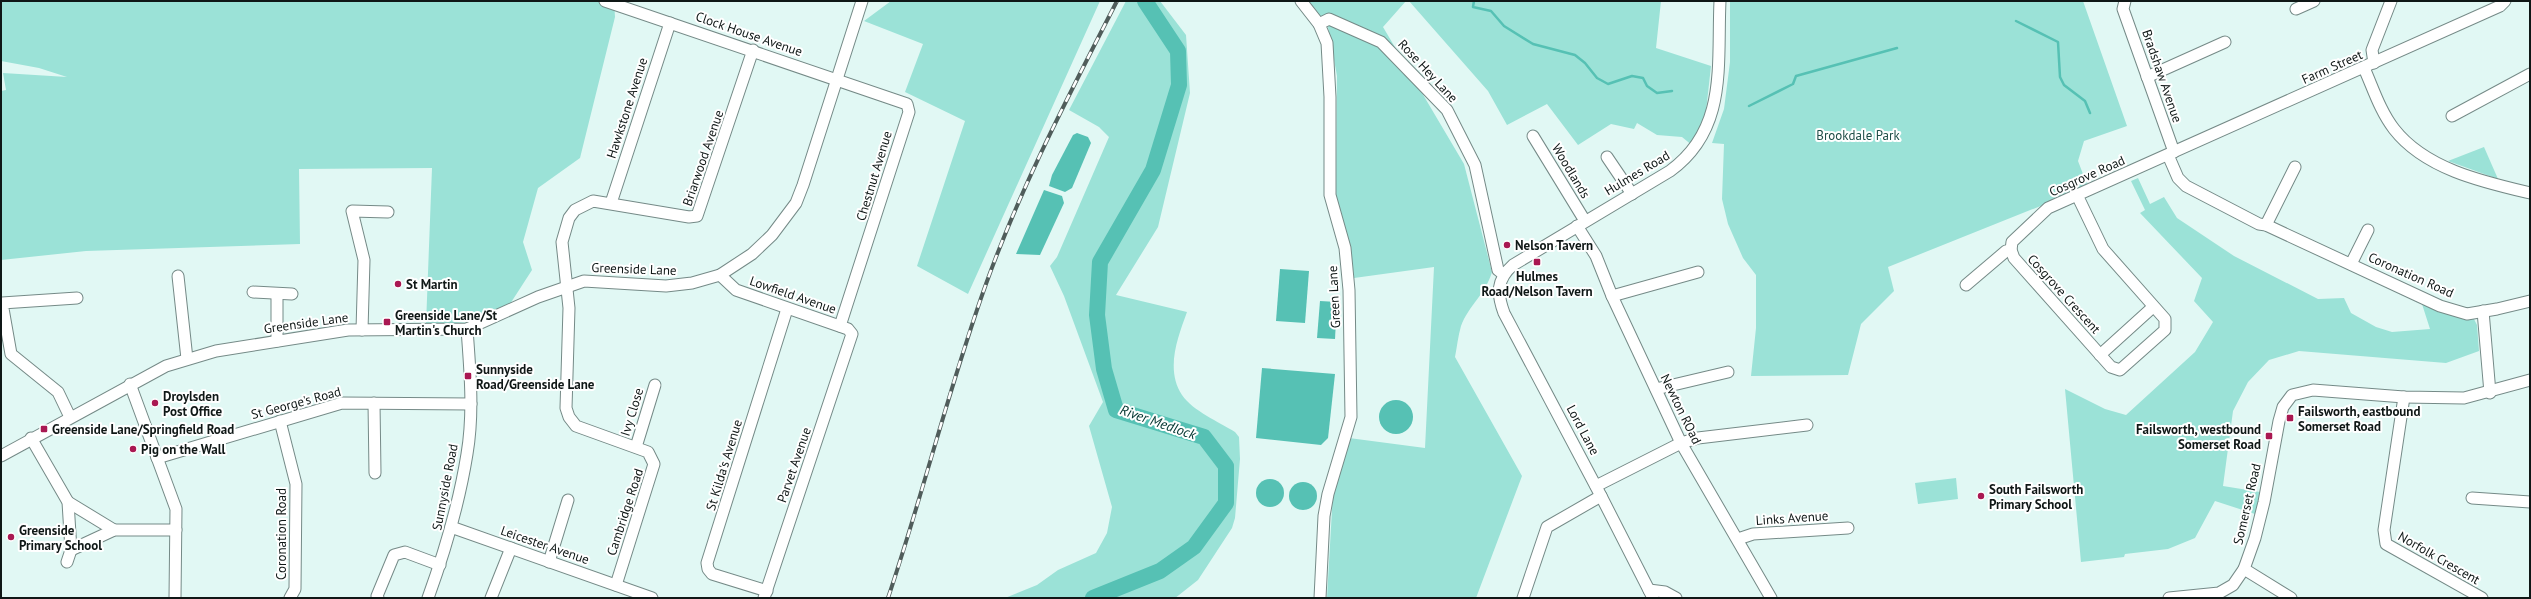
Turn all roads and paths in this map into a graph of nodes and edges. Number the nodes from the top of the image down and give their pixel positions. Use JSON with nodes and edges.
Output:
{"nodes":[{"id":1,"x":605,"y":1,"type":"edge"},
{"id":2,"x":862,"y":1,"type":"edge"},
{"id":3,"x":1301,"y":1,"type":"edge"},
{"id":4,"x":1720,"y":1,"type":"edge"},
{"id":5,"x":2314,"y":1,"type":"edge"},
{"id":6,"x":2391,"y":1,"type":"edge"},
{"id":7,"x":2505,"y":1,"type":"edge"},
{"id":8,"x":2124,"y":5,"type":"edge"},
{"id":9,"x":2296,"y":9,"type":"dead end"},
{"id":10,"x":670,"y":22,"type":"junction"},
{"id":11,"x":1319,"y":24,"type":"junction"},
{"id":12,"x":2225,"y":42,"type":"dead end"},
{"id":13,"x":754,"y":50,"type":"junction"},
{"id":14,"x":2369,"y":66,"type":"junction"},
{"id":15,"x":2530,"y":74,"type":"edge"},
{"id":16,"x":2147,"y":76,"type":"junction"},
{"id":17,"x":838,"y":79,"type":"junction"},
{"id":18,"x":2452,"y":116,"type":"dead end"},
{"id":19,"x":1533,"y":136,"type":"dead end"},
{"id":20,"x":2171,"y":153,"type":"junction"},
{"id":21,"x":1607,"y":157,"type":"dead end"},
{"id":22,"x":2295,"y":167,"type":"dead end"},
{"id":23,"x":2530,"y":193,"type":"edge"},
{"id":24,"x":1632,"y":194,"type":"junction"},
{"id":25,"x":2077,"y":195,"type":"junction"},
{"id":26,"x":611,"y":203,"type":"junction"},
{"id":27,"x":388,"y":212,"type":"dead end"},
{"id":28,"x":1581,"y":223,"type":"junction"},
{"id":29,"x":2266,"y":225,"type":"junction"},
{"id":30,"x":2368,"y":230,"type":"dead end"},
{"id":31,"x":2011,"y":250,"type":"junction"},
{"id":32,"x":2351,"y":264,"type":"junction"},
{"id":33,"x":1698,"y":272,"type":"dead end"},
{"id":34,"x":1503,"y":274,"type":"junction"},
{"id":35,"x":720,"y":275,"type":"junction"},
{"id":36,"x":178,"y":276,"type":"dead end"},
{"id":37,"x":1966,"y":285,"type":"dead end"},
{"id":38,"x":566,"y":286,"type":"junction"},
{"id":39,"x":253,"y":292,"type":"dead end"},
{"id":40,"x":277,"y":294,"type":"junction"},
{"id":41,"x":292,"y":294,"type":"dead end"},
{"id":42,"x":1612,"y":296,"type":"junction"},
{"id":43,"x":77,"y":298,"type":"dead end"},
{"id":44,"x":2530,"y":301,"type":"edge"},
{"id":45,"x":2153,"y":306,"type":"junction"},
{"id":46,"x":787,"y":309,"type":"junction"},
{"id":47,"x":2483,"y":311,"type":"junction"},
{"id":48,"x":840,"y":326,"type":"junction"},
{"id":49,"x":467,"y":329,"type":"junction"},
{"id":50,"x":362,"y":330,"type":"junction"},
{"id":51,"x":277,"y":341,"type":"junction"},
{"id":52,"x":851,"y":342,"type":"joint"},
{"id":53,"x":2100,"y":355,"type":"junction"},
{"id":54,"x":187,"y":360,"type":"junction"},
{"id":55,"x":1728,"y":372,"type":"dead end"},
{"id":56,"x":2530,"y":380,"type":"edge"},
{"id":57,"x":130,"y":384,"type":"junction"},
{"id":58,"x":655,"y":385,"type":"dead end"},
{"id":59,"x":1656,"y":389,"type":"junction"},
{"id":60,"x":2490,"y":393,"type":"junction"},
{"id":61,"x":2404,"y":397,"type":"junction"},
{"id":62,"x":374,"y":403,"type":"junction"},
{"id":63,"x":471,"y":404,"type":"junction"},
{"id":64,"x":70,"y":417,"type":"junction"},
{"id":65,"x":280,"y":421,"type":"junction"},
{"id":66,"x":1808,"y":425,"type":"dead end"},
{"id":67,"x":31,"y":438,"type":"junction"},
{"id":68,"x":1682,"y":443,"type":"junction"},
{"id":69,"x":636,"y":447,"type":"junction"},
{"id":70,"x":1,"y":456,"type":"edge"},
{"id":71,"x":157,"y":458,"type":"junction"},
{"id":72,"x":376,"y":472,"type":"dead end"},
{"id":73,"x":1599,"y":491,"type":"junction"},
{"id":74,"x":2472,"y":498,"type":"dead end"},
{"id":75,"x":568,"y":500,"type":"dead end"},
{"id":76,"x":68,"y":502,"type":"junction"},
{"id":77,"x":2530,"y":502,"type":"edge"},
{"id":78,"x":451,"y":527,"type":"junction"},
{"id":79,"x":1848,"y":528,"type":"dead end"},
{"id":80,"x":114,"y":530,"type":"junction"},
{"id":81,"x":176,"y":530,"type":"junction"},
{"id":82,"x":1738,"y":539,"type":"junction"},
{"id":83,"x":511,"y":548,"type":"junction"},
{"id":84,"x":71,"y":550,"type":"junction"},
{"id":85,"x":67,"y":562,"type":"dead end"},
{"id":86,"x":549,"y":562,"type":"junction"},
{"id":87,"x":440,"y":565,"type":"junction"},
{"id":88,"x":2244,"y":569,"type":"junction"},
{"id":89,"x":616,"y":585,"type":"junction"},
{"id":90,"x":765,"y":594,"type":"edge"},
{"id":91,"x":1650,"y":594,"type":"edge"},
{"id":92,"x":2230,"y":594,"type":"edge"},
{"id":93,"x":430,"y":597,"type":"edge"},
{"id":94,"x":175,"y":598,"type":"edge"},
{"id":95,"x":290,"y":598,"type":"edge"},
{"id":96,"x":378,"y":598,"type":"edge"},
{"id":97,"x":491,"y":598,"type":"edge"},
{"id":98,"x":652,"y":598,"type":"edge"},
{"id":99,"x":1320,"y":598,"type":"edge"},
{"id":100,"x":1523,"y":598,"type":"edge"},
{"id":101,"x":1676,"y":598,"type":"edge"},
{"id":102,"x":1771,"y":598,"type":"edge"},
{"id":103,"x":2170,"y":598,"type":"edge"},
{"id":104,"x":2291,"y":598,"type":"edge"},
{"id":105,"x":2482,"y":598,"type":"edge"}],
"edges":[{"from":1,"to":10,"type":"street","name":"Clock House Avenue"},
{"from":2,"to":17,"type":"street","name":"Greenside Lane"},
{"from":3,"to":11,"type":"street","name":"Green Lane"},
{"from":4,"to":24,"type":"street","name":"Hulmes Road"},
{"from":5,"to":9,"type":"street"},
{"from":6,"to":14,"type":"street"},
{"from":7,"to":14,"type":"street","name":"Farm Street"},
{"from":8,"to":16,"type":"street","name":"Bradshaw Avenue"},
{"from":10,"to":13,"type":"street","name":"Clock House Avenue"},
{"from":10,"to":26,"type":"street","name":"Hawkstone Avenue"},
{"from":11,"to":34,"type":"street","name":"Rose Hey Lane"},
{"from":11,"to":99,"type":"street","name":"Green Lane"},
{"from":12,"to":16,"type":"street"},
{"from":13,"to":17,"type":"street","name":"Clock House Avenue"},
{"from":13,"to":26,"type":"street","name":"Briarwood Avenue"},
{"from":14,"to":20,"type":"street","name":"Farm Street"},
{"from":14,"to":23,"type":"street"},
{"from":15,"to":18,"type":"street"},
{"from":16,"to":20,"type":"street","name":"Bradshaw Avenue"},
{"from":17,"to":35,"type":"street","name":"Greenside Lane"},
{"from":17,"to":48,"type":"street","name":"Chestnut Avenue"},
{"from":19,"to":28,"type":"street","name":"Woodlands"},
{"from":20,"to":25,"type":"street","name":"Cosgrove Road"},
{"from":20,"to":29,"type":"street","name":"Coronation Road"},
{"from":21,"to":24,"type":"street"},
{"from":22,"to":29,"type":"street"},
{"from":24,"to":28,"type":"street","name":"Hulmes Road"},
{"from":25,"to":31,"type":"street","name":"Cosgrove Road"},
{"from":25,"to":45,"type":"street","name":"Cosgrove Crescent"},
{"from":26,"to":38,"type":"street","name":"Briarwood Avenue"},
{"from":27,"to":50,"type":"street"},
{"from":28,"to":34,"type":"street","name":"Hulmes Road"},
{"from":28,"to":42,"type":"street","name":"Newton ROad"},
{"from":29,"to":32,"type":"street","name":"Coronation Road"},
{"from":30,"to":32,"type":"street","name":"Coronation Road"},
{"from":31,"to":37,"type":"street"},
{"from":31,"to":53,"type":"street","name":"Cosgrove Crescent"},
{"from":32,"to":47,"type":"street","name":"Coronation Road"},
{"from":33,"to":42,"type":"street"},
{"from":34,"to":73,"type":"street","name":"Lord Lane"},
{"from":35,"to":38,"type":"street","name":"Greenside Lane"},
{"from":35,"to":46,"type":"street","name":"Lowfield Avenue"},
{"from":36,"to":54,"type":"street"},
{"from":38,"to":49,"type":"street","name":"Greenside Lane"},
{"from":38,"to":69,"type":"street","name":"Cambridge Road"},
{"from":39,"to":40,"type":"street"},
{"from":40,"to":41,"type":"street"},
{"from":40,"to":51,"type":"street"},
{"from":42,"to":59,"type":"street","name":"Newton ROad"},
{"from":43,"to":64,"type":"street"},
{"from":44,"to":47,"type":"street","name":"Coronation Road"},
{"from":45,"to":53,"type":"street","name":"Cosgrove Crescent"},
{"from":45,"to":53,"type":"street","name":"Cosgrove Crescent"},
{"from":46,"to":48,"type":"street","name":"Lowfield Avenue"},
{"from":46,"to":90,"type":"street","name":"St Kilda's Avenue"},
{"from":47,"to":60,"type":"street"},
{"from":48,"to":52,"type":"street","name":"Lowfield Avenue"},
{"from":49,"to":50,"type":"street","name":"Greenside Lane"},
{"from":49,"to":63,"type":"street","name":"Sunnyside Road"},
{"from":50,"to":51,"type":"street","name":"Greenside Lane"},
{"from":51,"to":54,"type":"street","name":"Greenside Lane"},
{"from":52,"to":90,"type":"street","name":"Parvet Avenue"},
{"from":54,"to":57,"type":"street","name":"Greenside Lane"},
{"from":55,"to":59,"type":"street"},
{"from":56,"to":60,"type":"street","name":"Somerset Road"},
{"from":57,"to":64,"type":"street","name":"Greenside Lane"},
{"from":57,"to":71,"type":"street"},
{"from":58,"to":69,"type":"street","name":"Ivy Close"},
{"from":59,"to":68,"type":"street","name":"Newton ROad"},
{"from":60,"to":61,"type":"street","name":"Somerset Road"},
{"from":61,"to":88,"type":"street","name":"Somerset Road"},
{"from":61,"to":105,"type":"street","name":"Norfolk Crescent"},
{"from":62,"to":63,"type":"street","name":"St George's Road"},
{"from":62,"to":65,"type":"street","name":"St George's Road"},
{"from":62,"to":72,"type":"street"},
{"from":63,"to":78,"type":"street","name":"Sunnyside Road"},
{"from":64,"to":67,"type":"street","name":"Greenside Lane"},
{"from":65,"to":71,"type":"street","name":"St George's Road"},
{"from":65,"to":95,"type":"street","name":"Coronation Road"},
{"from":66,"to":68,"type":"street"},
{"from":67,"to":70,"type":"street","name":"Greenside Lane"},
{"from":67,"to":76,"type":"street"},
{"from":68,"to":73,"type":"street"},
{"from":68,"to":82,"type":"street","name":"Newton ROad"},
{"from":69,"to":89,"type":"street","name":"Cambridge Road"},
{"from":71,"to":81,"type":"street"},
{"from":73,"to":91,"type":"street","name":"Lord Lane"},
{"from":73,"to":100,"type":"street"},
{"from":74,"to":77,"type":"street"},
{"from":75,"to":86,"type":"street"},
{"from":76,"to":80,"type":"street"},
{"from":76,"to":84,"type":"street"},
{"from":78,"to":83,"type":"street","name":"Leicester Avenue"},
{"from":78,"to":87,"type":"street","name":"Sunnyside Road"},
{"from":79,"to":82,"type":"street","name":"Links Avenue"},
{"from":80,"to":81,"type":"street"},
{"from":80,"to":84,"type":"street"},
{"from":81,"to":94,"type":"street"},
{"from":82,"to":102,"type":"street","name":"Newton ROad"},
{"from":83,"to":86,"type":"street","name":"Leicester Avenue"},
{"from":83,"to":97,"type":"street"},
{"from":84,"to":85,"type":"street"},
{"from":86,"to":89,"type":"street","name":"Leicester Avenue"},
{"from":87,"to":93,"type":"street","name":"Sunnyside Road"},
{"from":87,"to":96,"type":"street"},
{"from":88,"to":92,"type":"street","name":"Somerset Road"},
{"from":88,"to":104,"type":"street"},
{"from":89,"to":98,"type":"street","name":"Leicester Avenue"},
{"from":91,"to":101,"type":"street"},
{"from":92,"to":103,"type":"street","name":"Somerset Road"}]}
